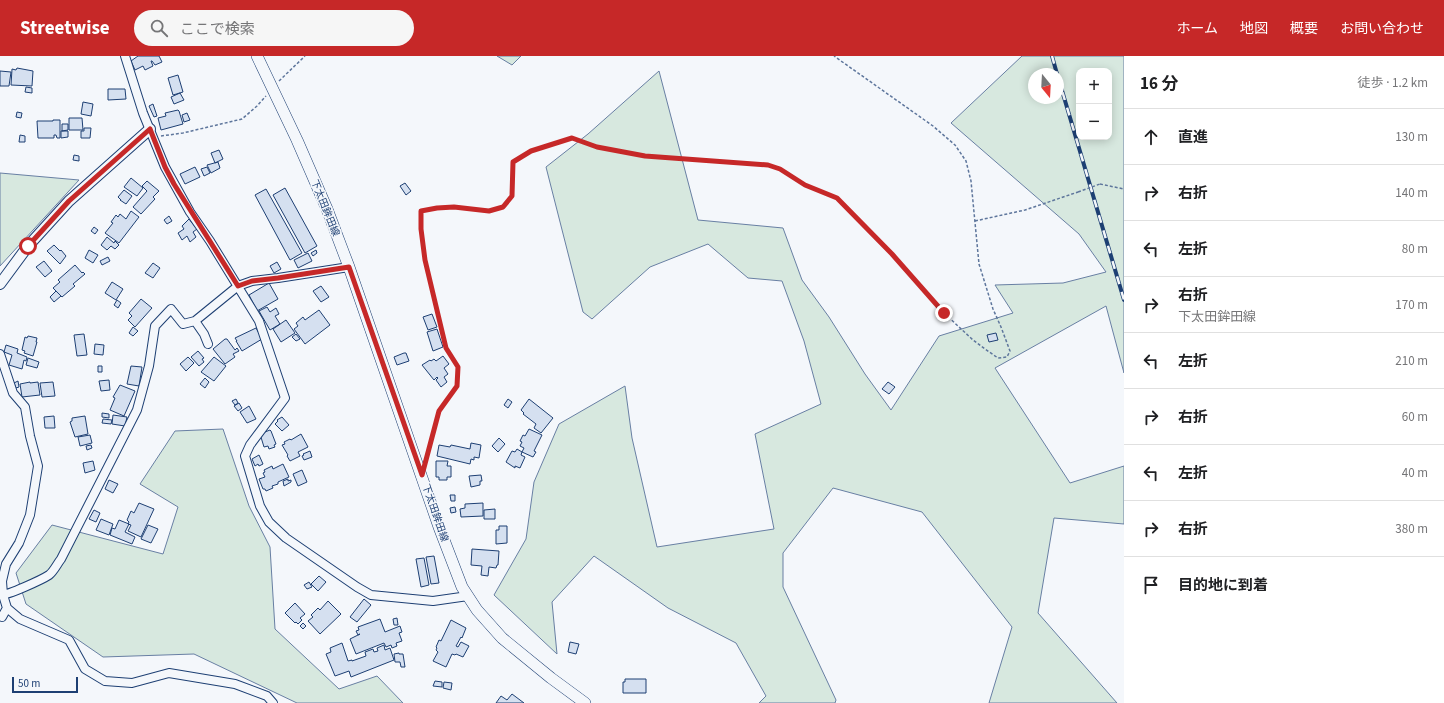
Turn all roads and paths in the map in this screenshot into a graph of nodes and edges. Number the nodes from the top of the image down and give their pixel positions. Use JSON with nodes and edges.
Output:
{"nodes":[{"id":1,"x":125,"y":56,"type":"edge"},
{"id":2,"x":257,"y":56,"type":"edge"},
{"id":3,"x":305,"y":56,"type":"edge"},
{"id":4,"x":834,"y":56,"type":"edge"},
{"id":5,"x":272,"y":88,"type":"junction"},
{"id":6,"x":151,"y":133,"type":"junction"},
{"id":7,"x":1124,"y":189,"type":"edge"},
{"id":8,"x":975,"y":221,"type":"junction"},
{"id":9,"x":349,"y":267,"type":"junction"},
{"id":10,"x":0,"y":284,"type":"edge"},
{"id":11,"x":238,"y":286,"type":"junction"},
{"id":12,"x":195,"y":321,"type":"junction"},
{"id":13,"x":208,"y":344,"type":"dead end"},
{"id":14,"x":0,"y":354,"type":"edge"},
{"id":15,"x":422,"y":475,"type":"junction"},
{"id":16,"x":1,"y":595,"type":"edge"},
{"id":17,"x":468,"y":596,"type":"junction"},
{"id":18,"x":7,"y":608,"type":"junction"},
{"id":19,"x":2,"y":617,"type":"dead end"},
{"id":20,"x":273,"y":703,"type":"edge"},
{"id":21,"x":586,"y":703,"type":"edge"}],
"edges":[{"from":1,"to":6,"type":"street"},
{"from":2,"to":5,"type":"main road","name":"下太田鉾田線"},
{"from":3,"to":5,"type":"path"},
{"from":4,"to":8,"type":"path"},
{"from":5,"to":6,"type":"path"},
{"from":5,"to":9,"type":"main road","name":"下太田鉾田線"},
{"from":6,"to":10,"type":"street"},
{"from":6,"to":11,"type":"street"},
{"from":7,"to":8,"type":"path","bridge":true},
{"from":8,"to":15,"type":"path"},
{"from":9,"to":11,"type":"street"},
{"from":9,"to":15,"type":"main road","name":"下太田鉾田線"},
{"from":11,"to":12,"type":"street"},
{"from":11,"to":17,"type":"street"},
{"from":12,"to":13,"type":"street"},
{"from":12,"to":16,"type":"street"},
{"from":14,"to":16,"type":"street"},
{"from":15,"to":17,"type":"main road","name":"下太田鉾田線"},
{"from":16,"to":18,"type":"street"},
{"from":17,"to":21,"type":"main road","name":"下太田鉾田線"},
{"from":18,"to":19,"type":"street"},
{"from":18,"to":20,"type":"street"}]}
